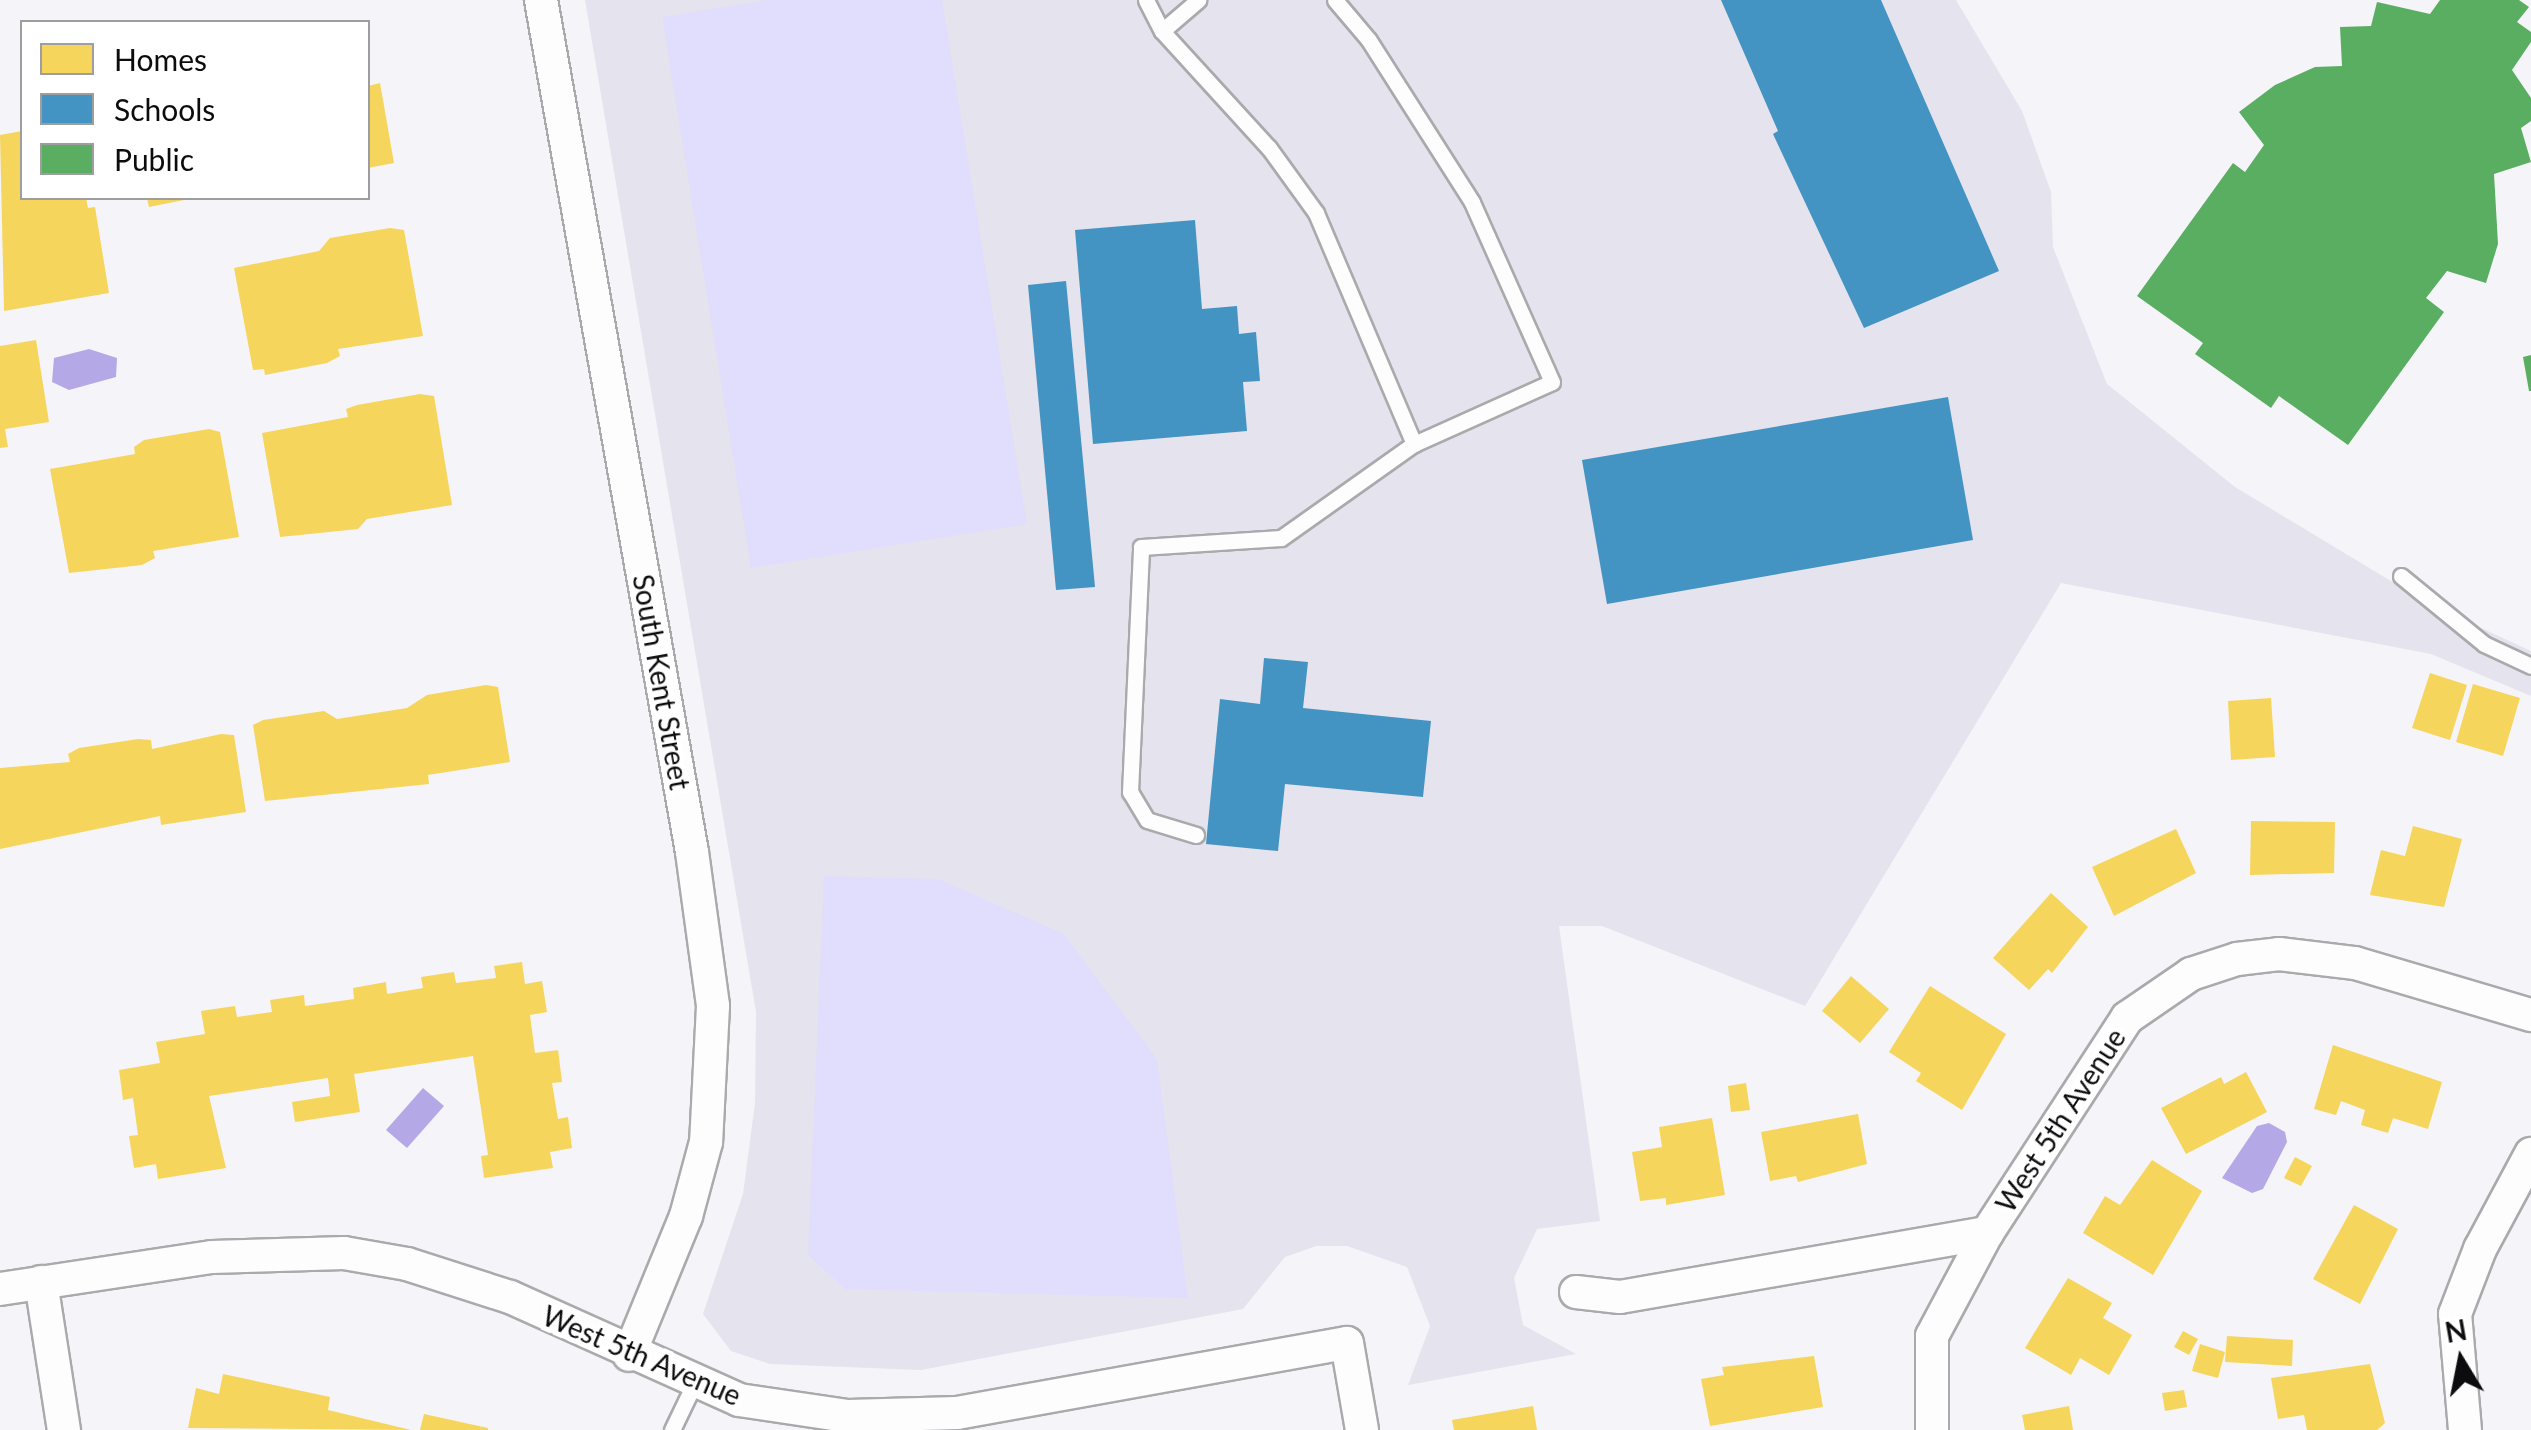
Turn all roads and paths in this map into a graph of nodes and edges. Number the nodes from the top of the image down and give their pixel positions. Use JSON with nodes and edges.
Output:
{"nodes":[{"id":1,"x":541,"y":0,"type":"edge"},
{"id":2,"x":1146,"y":0,"type":"edge"},
{"id":3,"x":1198,"y":0,"type":"edge"},
{"id":4,"x":1336,"y":0,"type":"edge"},
{"id":5,"x":1162,"y":31,"type":"junction"},
{"id":6,"x":1414,"y":444,"type":"junction"},
{"id":7,"x":2401,"y":576,"type":"dead end"},
{"id":8,"x":2531,"y":666,"type":"edge"},
{"id":9,"x":1196,"y":835,"type":"dead end"},
{"id":10,"x":2531,"y":1015,"type":"edge"},
{"id":11,"x":2531,"y":1154,"type":"edge"},
{"id":12,"x":1987,"y":1233,"type":"junction"},
{"id":13,"x":41,"y":1282,"type":"junction"},
{"id":14,"x":0,"y":1288,"type":"edge"},
{"id":15,"x":1576,"y":1292,"type":"dead end"},
{"id":16,"x":629,"y":1356,"type":"junction"},
{"id":17,"x":694,"y":1384,"type":"junction"},
{"id":18,"x":64,"y":1430,"type":"edge"},
{"id":19,"x":672,"y":1430,"type":"edge"},
{"id":20,"x":1362,"y":1430,"type":"edge"},
{"id":21,"x":1932,"y":1430,"type":"edge"},
{"id":22,"x":2466,"y":1430,"type":"edge"}],
"edges":[{"from":1,"to":16,"type":"street","name":"South Kent Street"},
{"from":2,"to":5,"type":"lane"},
{"from":3,"to":5,"type":"lane"},
{"from":4,"to":6,"type":"lane"},
{"from":5,"to":6,"type":"lane"},
{"from":6,"to":9,"type":"lane"},
{"from":7,"to":8,"type":"lane"},
{"from":10,"to":12,"type":"street","name":"West 5th Avenue"},
{"from":11,"to":22,"type":"street"},
{"from":12,"to":15,"type":"street","name":"West 5th Avenue"},
{"from":12,"to":21,"type":"street"},
{"from":13,"to":14,"type":"street","name":"West 5th Avenue"},
{"from":13,"to":16,"type":"street","name":"West 5th Avenue"},
{"from":13,"to":18,"type":"street"},
{"from":16,"to":17,"type":"street","name":"West 5th Avenue"},
{"from":17,"to":19,"type":"lane"},
{"from":17,"to":20,"type":"street","name":"West 5th Avenue"}]}
